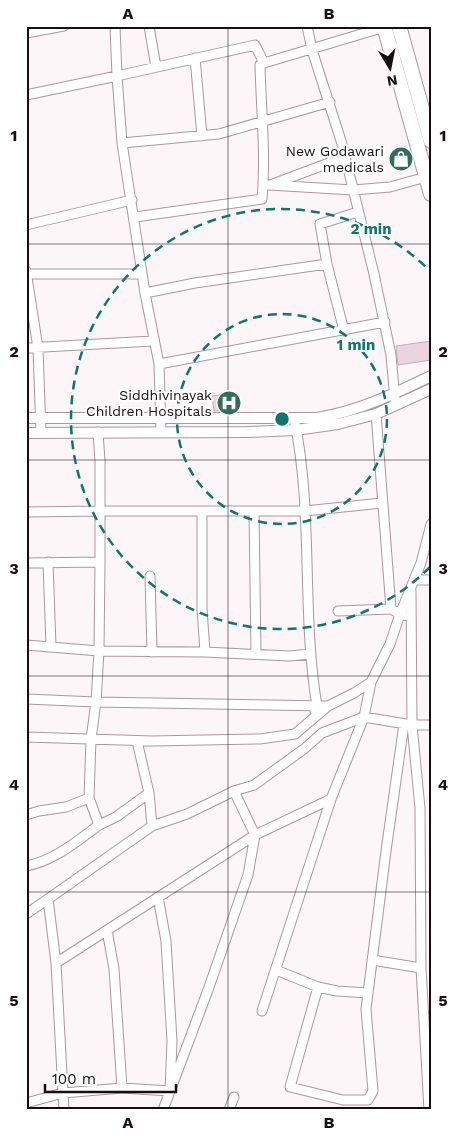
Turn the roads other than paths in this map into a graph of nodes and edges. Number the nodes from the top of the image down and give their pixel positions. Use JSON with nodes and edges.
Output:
{"nodes":[{"id":1,"x":64,"y":26,"type":"edge"},
{"id":2,"x":115,"y":26,"type":"edge"},
{"id":3,"x":149,"y":26,"type":"edge"},
{"id":4,"x":307,"y":26,"type":"edge"},
{"id":5,"x":399,"y":26,"type":"edge"},
{"id":6,"x":385,"y":27,"type":"edge"},
{"id":7,"x":26,"y":33,"type":"edge"},
{"id":8,"x":312,"y":50,"type":"junction"},
{"id":9,"x":195,"y":58,"type":"junction"},
{"id":10,"x":264,"y":62,"type":"junction"},
{"id":11,"x":156,"y":67,"type":"junction"},
{"id":12,"x":117,"y":76,"type":"junction"},
{"id":13,"x":26,"y":95,"type":"edge"},
{"id":14,"x":330,"y":102,"type":"junction"},
{"id":15,"x":261,"y":121,"type":"junction"},
{"id":16,"x":202,"y":136,"type":"junction"},
{"id":17,"x":431,"y":141,"type":"edge"},
{"id":18,"x":122,"y":143,"type":"junction"},
{"id":19,"x":345,"y":156,"type":"junction"},
{"id":20,"x":426,"y":177,"type":"junction"},
{"id":21,"x":266,"y":185,"type":"junction"},
{"id":22,"x":353,"y":190,"type":"junction"},
{"id":23,"x":431,"y":194,"type":"edge"},
{"id":24,"x":132,"y":200,"type":"junction"},
{"id":25,"x":358,"y":212,"type":"junction"},
{"id":26,"x":135,"y":217,"type":"junction"},
{"id":27,"x":26,"y":225,"type":"edge"},
{"id":28,"x":327,"y":264,"type":"junction"},
{"id":29,"x":26,"y":273,"type":"edge"},
{"id":30,"x":142,"y":274,"type":"junction"},
{"id":31,"x":145,"y":293,"type":"junction"},
{"id":32,"x":385,"y":322,"type":"junction"},
{"id":33,"x":344,"y":330,"type":"junction"},
{"id":34,"x":153,"y":341,"type":"junction"},
{"id":35,"x":26,"y":348,"type":"edge"},
{"id":36,"x":38,"y":348,"type":"junction"},
{"id":37,"x":158,"y":364,"type":"junction"},
{"id":38,"x":431,"y":376,"type":"edge"},
{"id":39,"x":431,"y":389,"type":"edge"},
{"id":40,"x":394,"y":394,"type":"junction"},
{"id":41,"x":395,"y":405,"type":"junction"},
{"id":42,"x":376,"y":414,"type":"junction"},
{"id":43,"x":26,"y":418,"type":"edge"},
{"id":44,"x":40,"y":418,"type":"junction"},
{"id":45,"x":160,"y":418,"type":"junction"},
{"id":46,"x":294,"y":418,"type":"junction"},
{"id":47,"x":296,"y":430,"type":"junction"},
{"id":48,"x":98,"y":432,"type":"junction"},
{"id":49,"x":161,"y":432,"type":"junction"},
{"id":50,"x":26,"y":433,"type":"edge"},
{"id":51,"x":41,"y":433,"type":"junction"},
{"id":52,"x":382,"y":503,"type":"junction"},
{"id":53,"x":305,"y":511,"type":"junction"},
{"id":54,"x":26,"y":512,"type":"edge"},
{"id":55,"x":100,"y":512,"type":"junction"},
{"id":56,"x":202,"y":512,"type":"junction"},
{"id":57,"x":254,"y":512,"type":"junction"},
{"id":58,"x":431,"y":524,"type":"edge"},
{"id":59,"x":48,"y":562,"type":"junction"},
{"id":60,"x":100,"y":562,"type":"junction"},
{"id":61,"x":26,"y":563,"type":"edge"},
{"id":62,"x":150,"y":576,"type":"dead end"},
{"id":63,"x":431,"y":580,"type":"edge"},
{"id":64,"x":412,"y":583,"type":"junction"},
{"id":65,"x":391,"y":609,"type":"junction"},
{"id":66,"x":338,"y":611,"type":"dead end"},
{"id":67,"x":400,"y":614,"type":"junction"},
{"id":68,"x":411,"y":617,"type":"junction"},
{"id":69,"x":26,"y":645,"type":"edge"},
{"id":70,"x":51,"y":646,"type":"junction"},
{"id":71,"x":99,"y":651,"type":"junction"},
{"id":72,"x":152,"y":652,"type":"junction"},
{"id":73,"x":205,"y":652,"type":"junction"},
{"id":74,"x":256,"y":654,"type":"junction"},
{"id":75,"x":311,"y":654,"type":"junction"},
{"id":76,"x":371,"y":682,"type":"junction"},
{"id":77,"x":26,"y":699,"type":"edge"},
{"id":78,"x":96,"y":702,"type":"junction"},
{"id":79,"x":317,"y":706,"type":"junction"},
{"id":80,"x":328,"y":706,"type":"junction"},
{"id":81,"x":314,"y":716,"type":"junction"},
{"id":82,"x":364,"y":717,"type":"junction"},
{"id":83,"x":408,"y":725,"type":"junction"},
{"id":84,"x":431,"y":725,"type":"edge"},
{"id":85,"x":26,"y":737,"type":"edge"},
{"id":86,"x":91,"y":739,"type":"junction"},
{"id":87,"x":137,"y":741,"type":"junction"},
{"id":88,"x":414,"y":748,"type":"junction"},
{"id":89,"x":400,"y":761,"type":"junction"},
{"id":90,"x":234,"y":791,"type":"junction"},
{"id":91,"x":149,"y":793,"type":"junction"},
{"id":92,"x":90,"y":798,"type":"junction"},
{"id":93,"x":331,"y":800,"type":"junction"},
{"id":94,"x":26,"y":814,"type":"edge"},
{"id":95,"x":99,"y":824,"type":"junction"},
{"id":96,"x":152,"y":826,"type":"junction"},
{"id":97,"x":255,"y":835,"type":"junction"},
{"id":98,"x":26,"y":866,"type":"edge"},
{"id":99,"x":158,"y":897,"type":"junction"},
{"id":100,"x":48,"y":899,"type":"junction"},
{"id":101,"x":26,"y":914,"type":"edge"},
{"id":102,"x":107,"y":930,"type":"junction"},
{"id":103,"x":372,"y":960,"type":"junction"},
{"id":104,"x":56,"y":963,"type":"junction"},
{"id":105,"x":421,"y":968,"type":"junction"},
{"id":106,"x":276,"y":970,"type":"junction"},
{"id":107,"x":318,"y":987,"type":"junction"},
{"id":108,"x":368,"y":993,"type":"junction"},
{"id":109,"x":262,"y":1011,"type":"dead end"},
{"id":110,"x":172,"y":1041,"type":"junction"},
{"id":111,"x":182,"y":1060,"type":"junction"},
{"id":112,"x":122,"y":1088,"type":"junction"},
{"id":113,"x":170,"y":1092,"type":"junction"},
{"id":114,"x":63,"y":1093,"type":"junction"},
{"id":115,"x":234,"y":1097,"type":"dead end"},
{"id":116,"x":26,"y":1103,"type":"edge"},
{"id":117,"x":343,"y":1105,"type":"edge"},
{"id":118,"x":64,"y":1110,"type":"edge"},
{"id":119,"x":163,"y":1110,"type":"edge"},
{"id":120,"x":229,"y":1110,"type":"edge"},
{"id":121,"x":429,"y":1110,"type":"edge"}],
"edges":[{"from":1,"to":7,"type":"street"},
{"from":2,"to":12,"type":"street"},
{"from":3,"to":11,"type":"street"},
{"from":4,"to":8,"type":"street"},
{"from":5,"to":17,"type":"main road"},
{"from":6,"to":8,"type":"street"},
{"from":6,"to":20,"type":"main road"},
{"from":8,"to":10,"type":"street"},
{"from":8,"to":14,"type":"street"},
{"from":9,"to":10,"type":"street"},
{"from":9,"to":11,"type":"street"},
{"from":9,"to":16,"type":"street"},
{"from":10,"to":15,"type":"street"},
{"from":11,"to":12,"type":"street"},
{"from":12,"to":13,"type":"street"},
{"from":12,"to":18,"type":"street"},
{"from":14,"to":15,"type":"street"},
{"from":14,"to":19,"type":"street"},
{"from":15,"to":16,"type":"street"},
{"from":15,"to":21,"type":"street"},
{"from":16,"to":18,"type":"street"},
{"from":18,"to":24,"type":"street"},
{"from":19,"to":21,"type":"street"},
{"from":19,"to":22,"type":"street"},
{"from":20,"to":22,"type":"street"},
{"from":20,"to":23,"type":"main road"},
{"from":21,"to":22,"type":"street"},
{"from":21,"to":26,"type":"street"},
{"from":22,"to":25,"type":"street"},
{"from":24,"to":26,"type":"street"},
{"from":24,"to":27,"type":"street"},
{"from":25,"to":28,"type":"street"},
{"from":25,"to":32,"type":"street"},
{"from":26,"to":30,"type":"street"},
{"from":28,"to":31,"type":"street"},
{"from":28,"to":33,"type":"street"},
{"from":29,"to":30,"type":"street"},
{"from":29,"to":36,"type":"street"},
{"from":30,"to":31,"type":"street"},
{"from":31,"to":34,"type":"street"},
{"from":32,"to":33,"type":"street"},
{"from":32,"to":40,"type":"street"},
{"from":33,"to":37,"type":"street"},
{"from":34,"to":36,"type":"street"},
{"from":34,"to":37,"type":"street"},
{"from":35,"to":36,"type":"street"},
{"from":36,"to":44,"type":"street"},
{"from":37,"to":45,"type":"street"},
{"from":38,"to":40,"type":"street"},
{"from":39,"to":41,"type":"street"},
{"from":40,"to":41,"type":"street"},
{"from":40,"to":46,"type":"street"},
{"from":41,"to":42,"type":"street"},
{"from":42,"to":47,"type":"street"},
{"from":42,"to":52,"type":"street"},
{"from":43,"to":44,"type":"street"},
{"from":44,"to":45,"type":"street"},
{"from":44,"to":51,"type":"street"},
{"from":45,"to":46,"type":"street"},
{"from":45,"to":49,"type":"street"},
{"from":46,"to":47,"type":"street"},
{"from":47,"to":49,"type":"street"},
{"from":47,"to":53,"type":"street"},
{"from":48,"to":49,"type":"street"},
{"from":48,"to":51,"type":"street"},
{"from":48,"to":55,"type":"street"},
{"from":50,"to":51,"type":"street"},
{"from":52,"to":53,"type":"street"},
{"from":52,"to":65,"type":"street"},
{"from":53,"to":57,"type":"street"},
{"from":53,"to":75,"type":"street"},
{"from":54,"to":55,"type":"street"},
{"from":55,"to":56,"type":"street"},
{"from":55,"to":60,"type":"street"},
{"from":56,"to":57,"type":"street"},
{"from":56,"to":73,"type":"street"},
{"from":57,"to":74,"type":"street"},
{"from":58,"to":64,"type":"street"},
{"from":59,"to":60,"type":"street"},
{"from":59,"to":61,"type":"street"},
{"from":59,"to":70,"type":"street"},
{"from":60,"to":71,"type":"street"},
{"from":62,"to":72,"type":"street"},
{"from":63,"to":64,"type":"street"},
{"from":64,"to":67,"type":"street"},
{"from":64,"to":68,"type":"street"},
{"from":65,"to":66,"type":"street"},
{"from":65,"to":67,"type":"street"},
{"from":67,"to":68,"type":"street"},
{"from":67,"to":76,"type":"street"},
{"from":68,"to":83,"type":"street"},
{"from":69,"to":70,"type":"street"},
{"from":70,"to":71,"type":"street"},
{"from":71,"to":72,"type":"street"},
{"from":71,"to":78,"type":"street"},
{"from":72,"to":73,"type":"street"},
{"from":73,"to":74,"type":"street"},
{"from":74,"to":75,"type":"street"},
{"from":75,"to":79,"type":"street"},
{"from":76,"to":80,"type":"street"},
{"from":76,"to":82,"type":"street"},
{"from":77,"to":78,"type":"street"},
{"from":78,"to":79,"type":"street"},
{"from":78,"to":86,"type":"street"},
{"from":79,"to":80,"type":"street"},
{"from":79,"to":81,"type":"street"},
{"from":80,"to":81,"type":"street"},
{"from":81,"to":87,"type":"street"},
{"from":82,"to":83,"type":"street"},
{"from":82,"to":90,"type":"street"},
{"from":82,"to":93,"type":"street"},
{"from":83,"to":84,"type":"street"},
{"from":83,"to":88,"type":"street"},
{"from":83,"to":89,"type":"street"},
{"from":85,"to":86,"type":"street"},
{"from":86,"to":87,"type":"street"},
{"from":86,"to":92,"type":"street"},
{"from":87,"to":91,"type":"street"},
{"from":88,"to":89,"type":"street"},
{"from":88,"to":105,"type":"street"},
{"from":89,"to":103,"type":"street"},
{"from":90,"to":96,"type":"street"},
{"from":90,"to":97,"type":"street"},
{"from":91,"to":95,"type":"street"},
{"from":91,"to":96,"type":"street"},
{"from":92,"to":94,"type":"street"},
{"from":92,"to":95,"type":"street"},
{"from":93,"to":97,"type":"street"},
{"from":93,"to":106,"type":"street"},
{"from":95,"to":98,"type":"street"},
{"from":96,"to":100,"type":"street"},
{"from":97,"to":99,"type":"street"},
{"from":97,"to":111,"type":"street"},
{"from":99,"to":102,"type":"street"},
{"from":99,"to":110,"type":"street"},
{"from":100,"to":101,"type":"street"},
{"from":100,"to":104,"type":"street"},
{"from":102,"to":104,"type":"street"},
{"from":102,"to":112,"type":"street"},
{"from":103,"to":105,"type":"street"},
{"from":103,"to":108,"type":"street"},
{"from":104,"to":114,"type":"street"},
{"from":105,"to":121,"type":"street"},
{"from":106,"to":107,"type":"street"},
{"from":106,"to":109,"type":"street"},
{"from":107,"to":108,"type":"street"},
{"from":107,"to":117,"type":"street"},
{"from":108,"to":117,"type":"street"},
{"from":110,"to":111,"type":"street"},
{"from":110,"to":113,"type":"street"},
{"from":111,"to":113,"type":"street"},
{"from":112,"to":113,"type":"street"},
{"from":112,"to":114,"type":"street"},
{"from":113,"to":119,"type":"street"},
{"from":114,"to":116,"type":"street"},
{"from":114,"to":118,"type":"street"},
{"from":115,"to":120,"type":"street"}]}
